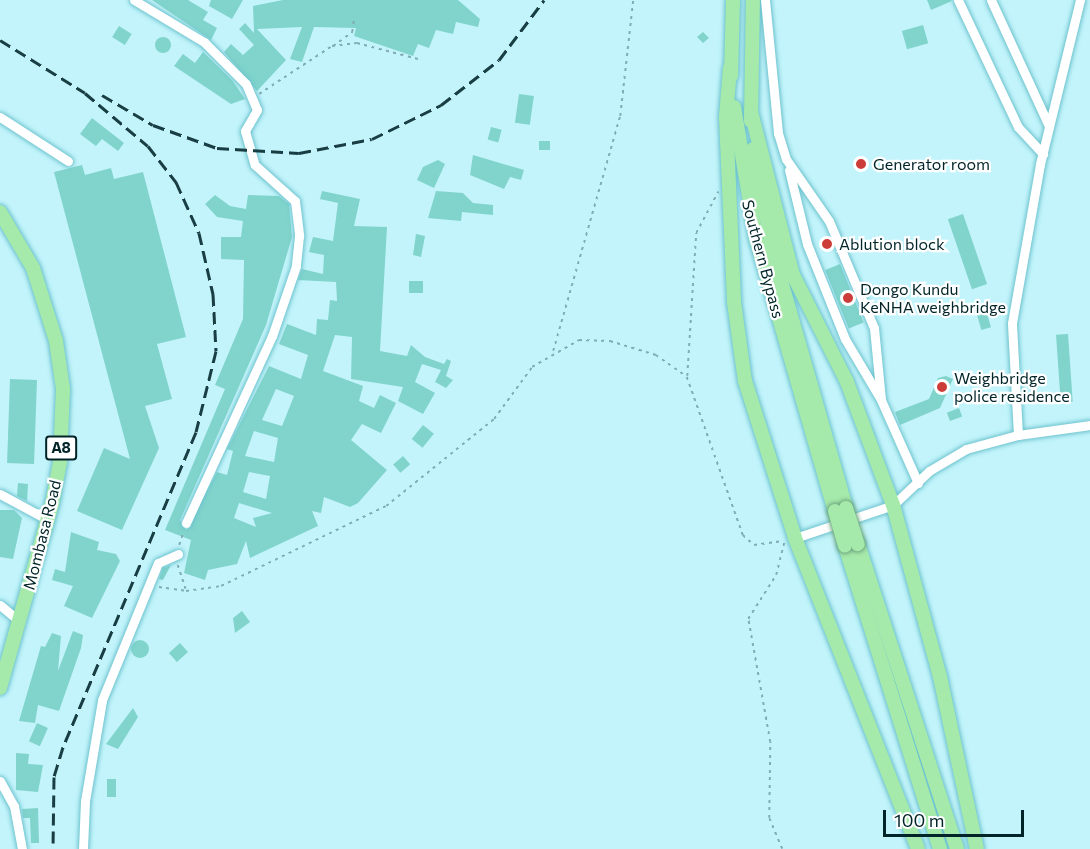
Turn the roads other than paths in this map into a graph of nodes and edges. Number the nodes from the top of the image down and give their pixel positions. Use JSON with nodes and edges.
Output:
{"nodes":[{"id":1,"x":134,"y":0,"type":"edge"},
{"id":2,"x":733,"y":0,"type":"edge"},
{"id":3,"x":753,"y":0,"type":"edge"},
{"id":4,"x":765,"y":0,"type":"edge"},
{"id":5,"x":958,"y":0,"type":"edge"},
{"id":6,"x":991,"y":0,"type":"edge"},
{"id":7,"x":1080,"y":0,"type":"edge"},
{"id":8,"x":730,"y":68,"type":"junction"},
{"id":9,"x":751,"y":112,"type":"junction"},
{"id":10,"x":0,"y":117,"type":"edge"},
{"id":11,"x":1049,"y":126,"type":"junction"},
{"id":12,"x":1043,"y":153,"type":"junction"},
{"id":13,"x":786,"y":159,"type":"junction"},
{"id":14,"x":68,"y":161,"type":"dead end"},
{"id":15,"x":0,"y":212,"type":"edge"},
{"id":16,"x":881,"y":400,"type":"junction"},
{"id":17,"x":1090,"y":425,"type":"edge"},
{"id":18,"x":1018,"y":435,"type":"junction"},
{"id":19,"x":918,"y":483,"type":"junction"},
{"id":20,"x":0,"y":494,"type":"edge"},
{"id":21,"x":893,"y":505,"type":"junction"},
{"id":22,"x":840,"y":510,"type":"junction"},
{"id":23,"x":48,"y":520,"type":"junction"},
{"id":24,"x":186,"y":523,"type":"dead end"},
{"id":25,"x":789,"y":540,"type":"junction"},
{"id":26,"x":852,"y":545,"type":"junction"},
{"id":27,"x":178,"y":554,"type":"dead end"},
{"id":28,"x":0,"y":605,"type":"edge"},
{"id":29,"x":18,"y":620,"type":"junction"},
{"id":30,"x":0,"y":688,"type":"edge"},
{"id":31,"x":0,"y":781,"type":"edge"},
{"id":32,"x":22,"y":849,"type":"edge"},
{"id":33,"x":83,"y":849,"type":"edge"},
{"id":34,"x":918,"y":849,"type":"edge"},
{"id":35,"x":940,"y":849,"type":"edge"},
{"id":36,"x":957,"y":849,"type":"edge"},
{"id":37,"x":977,"y":849,"type":"edge"}],
"edges":[{"from":1,"to":24,"type":"street"},
{"from":2,"to":8,"type":"highway","name":"Southern Bypass"},
{"from":3,"to":9,"type":"highway","name":"Southern Bypass"},
{"from":4,"to":13,"type":"street"},
{"from":5,"to":12,"type":"street"},
{"from":6,"to":11,"type":"street"},
{"from":7,"to":11,"type":"street"},
{"from":8,"to":22,"type":"highway","name":"Southern Bypass"},
{"from":8,"to":25,"type":"highway"},
{"from":9,"to":21,"type":"highway"},
{"from":9,"to":22,"type":"highway","name":"Southern Bypass"},
{"from":10,"to":14,"type":"street"},
{"from":11,"to":12,"type":"street"},
{"from":12,"to":18,"type":"street"},
{"from":13,"to":16,"type":"street"},
{"from":13,"to":16,"type":"street"},
{"from":15,"to":23,"type":"highway","name":"Mombasa Road","number":"A8"},
{"from":16,"to":19,"type":"street"},
{"from":17,"to":18,"type":"street"},
{"from":18,"to":19,"type":"street"},
{"from":19,"to":21,"type":"street"},
{"from":20,"to":23,"type":"street"},
{"from":21,"to":25,"type":"street"},
{"from":21,"to":37,"type":"highway"},
{"from":22,"to":26,"type":"highway","bridge":true},
{"from":23,"to":29,"type":"highway","name":"Mombasa Road","number":"A8"},
{"from":25,"to":34,"type":"highway"},
{"from":26,"to":35,"type":"highway"},
{"from":26,"to":36,"type":"highway"},
{"from":27,"to":33,"type":"street"},
{"from":28,"to":29,"type":"street"},
{"from":29,"to":30,"type":"highway","name":"Mombasa Road","number":"A8"},
{"from":31,"to":32,"type":"street"}]}
